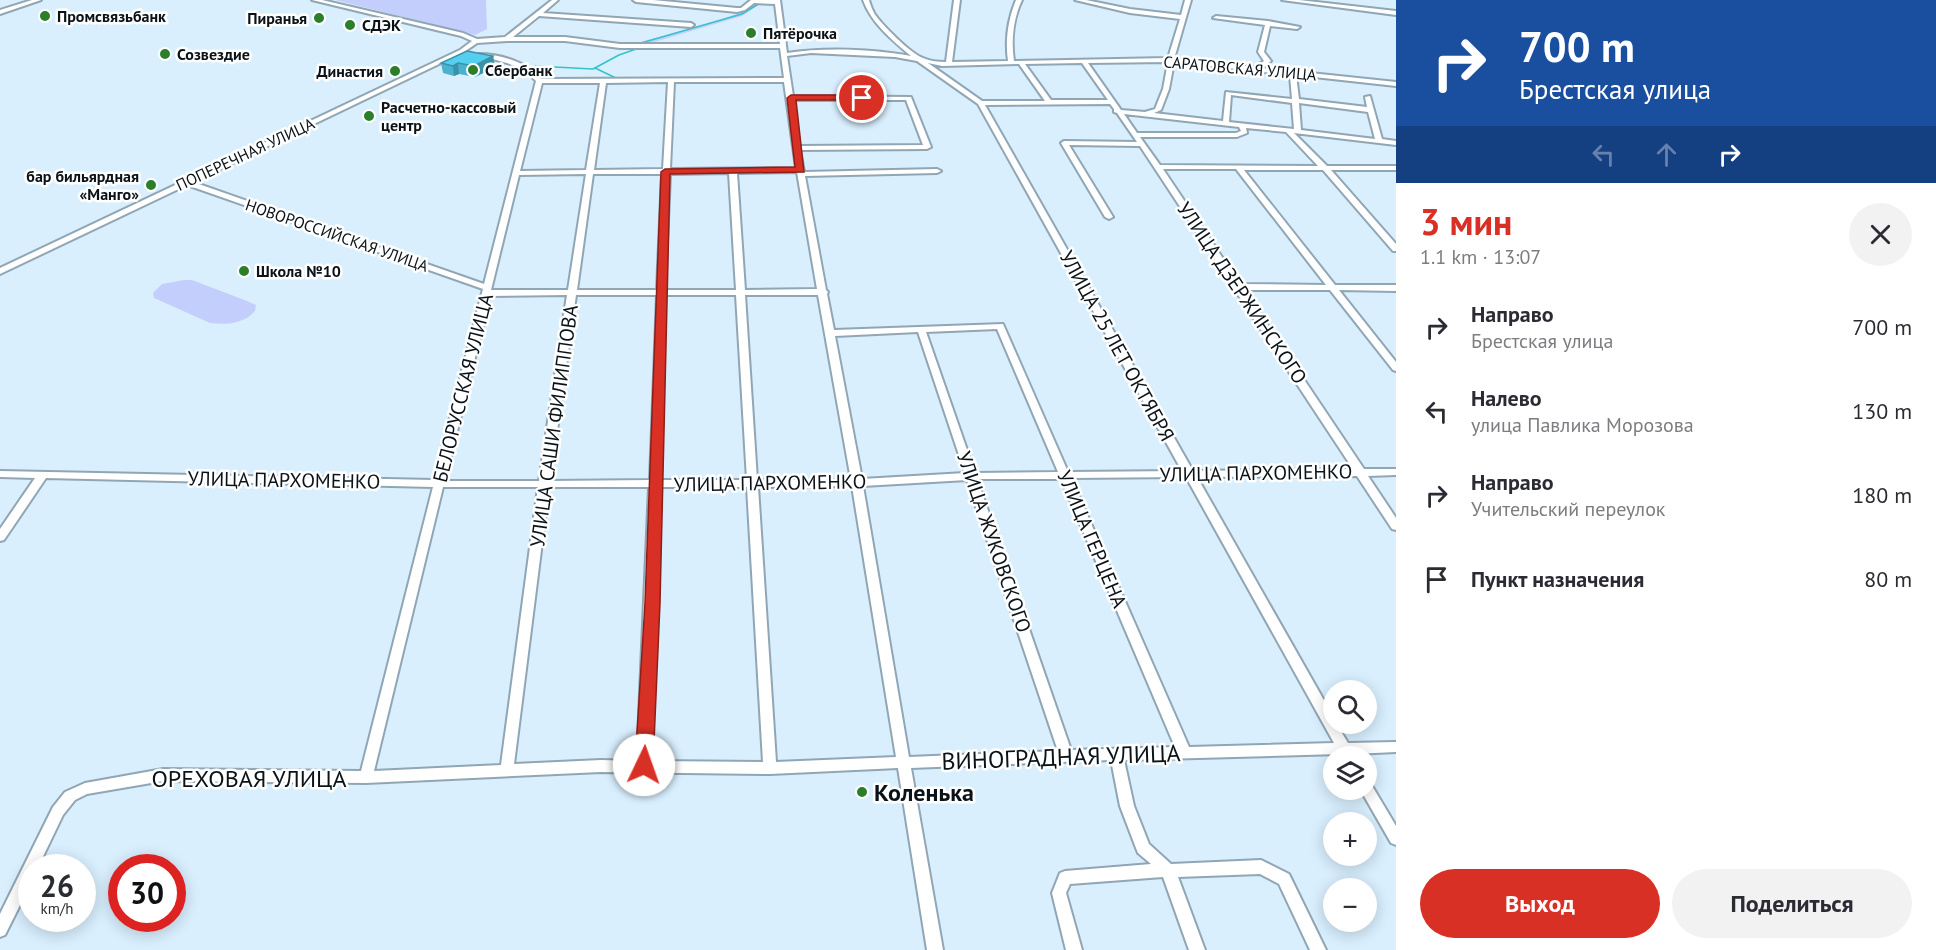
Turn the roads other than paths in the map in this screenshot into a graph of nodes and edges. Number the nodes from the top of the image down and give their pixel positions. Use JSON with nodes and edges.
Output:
{"nodes":[{"id":1,"x":38,"y":0,"type":"edge"},
{"id":2,"x":315,"y":0,"type":"edge"},
{"id":3,"x":555,"y":0,"type":"edge"},
{"id":4,"x":636,"y":0,"type":"edge"},
{"id":5,"x":866,"y":0,"type":"edge"},
{"id":6,"x":957,"y":0,"type":"edge"},
{"id":7,"x":1020,"y":0,"type":"edge"},
{"id":8,"x":1078,"y":0,"type":"edge"},
{"id":9,"x":1188,"y":0,"type":"edge"},
{"id":10,"x":1287,"y":0,"type":"edge"},
{"id":11,"x":777,"y":2,"type":"edge"},
{"id":12,"x":0,"y":12,"type":"edge"},
{"id":13,"x":1396,"y":13,"type":"edge"},
{"id":14,"x":539,"y":14,"type":"junction"},
{"id":15,"x":1181,"y":17,"type":"junction"},
{"id":16,"x":1216,"y":18,"type":"dead end"},
{"id":17,"x":1268,"y":23,"type":"junction"},
{"id":18,"x":691,"y":25,"type":"dead end"},
{"id":19,"x":1297,"y":27,"type":"dead end"},
{"id":20,"x":507,"y":39,"type":"junction"},
{"id":21,"x":476,"y":41,"type":"junction"},
{"id":22,"x":783,"y":45,"type":"junction"},
{"id":23,"x":462,"y":51,"type":"junction"},
{"id":24,"x":811,"y":51,"type":"junction"},
{"id":25,"x":785,"y":55,"type":"junction"},
{"id":26,"x":916,"y":59,"type":"junction"},
{"id":27,"x":1170,"y":60,"type":"junction"},
{"id":28,"x":1084,"y":62,"type":"junction"},
{"id":29,"x":1022,"y":63,"type":"junction"},
{"id":30,"x":949,"y":64,"type":"junction"},
{"id":31,"x":1012,"y":64,"type":"junction"},
{"id":32,"x":1257,"y":69,"type":"junction"},
{"id":33,"x":1293,"y":73,"type":"junction"},
{"id":34,"x":788,"y":80,"type":"junction"},
{"id":35,"x":539,"y":81,"type":"junction"},
{"id":36,"x":603,"y":82,"type":"junction"},
{"id":37,"x":671,"y":82,"type":"junction"},
{"id":38,"x":1396,"y":84,"type":"edge"},
{"id":39,"x":1368,"y":96,"type":"dead end"},
{"id":40,"x":791,"y":98,"type":"junction"},
{"id":41,"x":1297,"y":101,"type":"junction"},
{"id":42,"x":1049,"y":102,"type":"junction"},
{"id":43,"x":1110,"y":102,"type":"junction"},
{"id":44,"x":981,"y":103,"type":"junction"},
{"id":45,"x":1372,"y":110,"type":"junction"},
{"id":46,"x":1116,"y":111,"type":"junction"},
{"id":47,"x":1148,"y":114,"type":"junction"},
{"id":48,"x":1226,"y":122,"type":"junction"},
{"id":49,"x":1240,"y":124,"type":"junction"},
{"id":50,"x":1287,"y":130,"type":"junction"},
{"id":51,"x":1298,"y":131,"type":"junction"},
{"id":52,"x":1134,"y":135,"type":"junction"},
{"id":53,"x":1379,"y":141,"type":"junction"},
{"id":54,"x":1396,"y":143,"type":"edge"},
{"id":55,"x":1140,"y":144,"type":"junction"},
{"id":56,"x":796,"y":148,"type":"junction"},
{"id":57,"x":1158,"y":167,"type":"junction"},
{"id":58,"x":1239,"y":168,"type":"junction"},
{"id":59,"x":1325,"y":168,"type":"junction"},
{"id":60,"x":1396,"y":168,"type":"edge"},
{"id":61,"x":733,"y":171,"type":"junction"},
{"id":62,"x":937,"y":171,"type":"dead end"},
{"id":63,"x":590,"y":172,"type":"junction"},
{"id":64,"x":665,"y":172,"type":"junction"},
{"id":65,"x":801,"y":172,"type":"junction"},
{"id":66,"x":516,"y":173,"type":"junction"},
{"id":67,"x":186,"y":182,"type":"junction"},
{"id":68,"x":1108,"y":217,"type":"dead end"},
{"id":69,"x":1396,"y":249,"type":"edge"},
{"id":70,"x":0,"y":271,"type":"edge"},
{"id":71,"x":1239,"y":287,"type":"junction"},
{"id":72,"x":1333,"y":288,"type":"junction"},
{"id":73,"x":1396,"y":288,"type":"edge"},
{"id":74,"x":487,"y":291,"type":"junction"},
{"id":75,"x":573,"y":292,"type":"junction"},
{"id":76,"x":661,"y":292,"type":"junction"},
{"id":77,"x":741,"y":292,"type":"junction"},
{"id":78,"x":824,"y":292,"type":"junction"},
{"id":79,"x":921,"y":329,"type":"junction"},
{"id":80,"x":831,"y":333,"type":"junction"},
{"id":81,"x":1396,"y":368,"type":"edge"},
{"id":82,"x":1360,"y":472,"type":"junction"},
{"id":83,"x":1396,"y":472,"type":"edge"},
{"id":84,"x":0,"y":474,"type":"edge"},
{"id":85,"x":1188,"y":474,"type":"junction"},
{"id":86,"x":43,"y":475,"type":"junction"},
{"id":87,"x":1065,"y":475,"type":"junction"},
{"id":88,"x":971,"y":476,"type":"junction"},
{"id":89,"x":857,"y":483,"type":"junction"},
{"id":90,"x":440,"y":484,"type":"junction"},
{"id":91,"x":544,"y":484,"type":"junction"},
{"id":92,"x":655,"y":484,"type":"junction"},
{"id":93,"x":752,"y":484,"type":"junction"},
{"id":94,"x":1396,"y":526,"type":"edge"},
{"id":95,"x":0,"y":537,"type":"edge"},
{"id":96,"x":1343,"y":746,"type":"edge"},
{"id":97,"x":1396,"y":747,"type":"edge"},
{"id":98,"x":1377,"y":749,"type":"edge"},
{"id":99,"x":1184,"y":752,"type":"junction"},
{"id":100,"x":1323,"y":752,"type":"edge"},
{"id":101,"x":1116,"y":754,"type":"junction"},
{"id":102,"x":1066,"y":756,"type":"junction"},
{"id":103,"x":903,"y":763,"type":"junction"},
{"id":104,"x":644,"y":765,"type":"junction"},
{"id":105,"x":770,"y":768,"type":"junction"},
{"id":106,"x":507,"y":769,"type":"junction"},
{"id":107,"x":366,"y":777,"type":"junction"},
{"id":108,"x":1373,"y":800,"type":"edge"},
{"id":109,"x":1396,"y":839,"type":"edge"},
{"id":110,"x":1168,"y":870,"type":"junction"},
{"id":111,"x":0,"y":930,"type":"edge"},
{"id":112,"x":935,"y":950,"type":"edge"},
{"id":113,"x":1074,"y":950,"type":"edge"},
{"id":114,"x":1197,"y":950,"type":"edge"},
{"id":115,"x":1318,"y":950,"type":"edge"}],
"edges":[{"from":1,"to":12,"type":"street"},
{"from":2,"to":21,"type":"street"},
{"from":3,"to":14,"type":"street"},
{"from":4,"to":11,"type":"street"},
{"from":5,"to":26,"type":"street","name":"УЛИЦА 25 ЛЕТ ОКТЯБРЯ"},
{"from":6,"to":30,"type":"street"},
{"from":7,"to":31,"type":"street"},
{"from":8,"to":15,"type":"street"},
{"from":9,"to":15,"type":"street"},
{"from":10,"to":13,"type":"street"},
{"from":11,"to":22,"type":"street"},
{"from":14,"to":18,"type":"street"},
{"from":14,"to":20,"type":"street"},
{"from":15,"to":27,"type":"street"},
{"from":16,"to":17,"type":"street"},
{"from":17,"to":19,"type":"street"},
{"from":17,"to":32,"type":"street"},
{"from":20,"to":21,"type":"street"},
{"from":20,"to":22,"type":"street"},
{"from":21,"to":23,"type":"street","name":"ПОПЕРЕЧНАЯ УЛИЦА"},
{"from":22,"to":24,"type":"street"},
{"from":22,"to":25,"type":"street"},
{"from":23,"to":35,"type":"street"},
{"from":23,"to":67,"type":"street","name":"ПОПЕРЕЧНАЯ УЛИЦА"},
{"from":24,"to":25,"type":"street"},
{"from":24,"to":26,"type":"street","name":"САРАТОВСКАЯ УЛИЦА"},
{"from":25,"to":34,"type":"street"},
{"from":26,"to":30,"type":"street","name":"САРАТОВСКАЯ УЛИЦА"},
{"from":26,"to":44,"type":"street","name":"УЛИЦА 25 ЛЕТ ОКТЯБРЯ"},
{"from":27,"to":28,"type":"street","name":"САРАТОВСКАЯ УЛИЦА"},
{"from":27,"to":32,"type":"street","name":"САРАТОВСКАЯ УЛИЦА"},
{"from":27,"to":47,"type":"street"},
{"from":28,"to":29,"type":"street","name":"САРАТОВСКАЯ УЛИЦА"},
{"from":28,"to":43,"type":"street","name":"УЛИЦА ДЗЕРЖИНСКОГО"},
{"from":29,"to":31,"type":"street","name":"САРАТОВСКАЯ УЛИЦА"},
{"from":29,"to":42,"type":"street"},
{"from":30,"to":31,"type":"street","name":"САРАТОВСКАЯ УЛИЦА"},
{"from":32,"to":33,"type":"street","name":"САРАТОВСКАЯ УЛИЦА"},
{"from":33,"to":38,"type":"street","name":"САРАТОВСКАЯ УЛИЦА"},
{"from":33,"to":41,"type":"street"},
{"from":34,"to":37,"type":"street"},
{"from":34,"to":40,"type":"street"},
{"from":35,"to":36,"type":"street"},
{"from":35,"to":66,"type":"street","name":"БЕЛОРУССКАЯ УЛИЦА"},
{"from":36,"to":37,"type":"street"},
{"from":36,"to":63,"type":"street","name":"УЛИЦА САШИ ФИЛИППОВА"},
{"from":37,"to":64,"type":"street"},
{"from":39,"to":45,"type":"street"},
{"from":40,"to":56,"type":"street"},
{"from":40,"to":56,"type":"street"},
{"from":41,"to":45,"type":"street"},
{"from":41,"to":48,"type":"street"},
{"from":41,"to":51,"type":"street"},
{"from":42,"to":43,"type":"street"},
{"from":42,"to":44,"type":"street"},
{"from":43,"to":46,"type":"street","name":"УЛИЦА ДЗЕРЖИНСКОГО"},
{"from":44,"to":85,"type":"street","name":"УЛИЦА 25 ЛЕТ ОКТЯБРЯ"},
{"from":45,"to":53,"type":"street"},
{"from":46,"to":47,"type":"street"},
{"from":46,"to":52,"type":"street","name":"УЛИЦА ДЗЕРЖИНСКОГО"},
{"from":47,"to":48,"type":"street"},
{"from":48,"to":49,"type":"street"},
{"from":49,"to":50,"type":"street"},
{"from":49,"to":52,"type":"street"},
{"from":50,"to":51,"type":"street"},
{"from":50,"to":59,"type":"street"},
{"from":51,"to":53,"type":"street"},
{"from":52,"to":55,"type":"street","name":"УЛИЦА ДЗЕРЖИНСКОГО"},
{"from":53,"to":54,"type":"street"},
{"from":55,"to":57,"type":"street","name":"УЛИЦА ДЗЕРЖИНСКОГО"},
{"from":55,"to":68,"type":"street"},
{"from":56,"to":65,"type":"street"},
{"from":57,"to":58,"type":"street"},
{"from":57,"to":71,"type":"street","name":"УЛИЦА ДЗЕРЖИНСКОГО"},
{"from":58,"to":59,"type":"street"},
{"from":58,"to":72,"type":"street"},
{"from":59,"to":60,"type":"street"},
{"from":59,"to":69,"type":"street"},
{"from":61,"to":64,"type":"street"},
{"from":61,"to":65,"type":"street"},
{"from":61,"to":77,"type":"street"},
{"from":62,"to":65,"type":"street"},
{"from":63,"to":64,"type":"street"},
{"from":63,"to":66,"type":"street"},
{"from":63,"to":75,"type":"street","name":"УЛИЦА САШИ ФИЛИППОВА"},
{"from":64,"to":76,"type":"street"},
{"from":65,"to":78,"type":"street"},
{"from":66,"to":74,"type":"street","name":"БЕЛОРУССКАЯ УЛИЦА"},
{"from":67,"to":70,"type":"street","name":"ПОПЕРЕЧНАЯ УЛИЦА"},
{"from":67,"to":74,"type":"street","name":"НОВОРОССИЙСКАЯ УЛИЦА"},
{"from":71,"to":72,"type":"street"},
{"from":71,"to":82,"type":"street","name":"УЛИЦА ДЗЕРЖИНСКОГО"},
{"from":72,"to":73,"type":"street"},
{"from":72,"to":81,"type":"street"},
{"from":74,"to":75,"type":"street"},
{"from":74,"to":90,"type":"street","name":"БЕЛОРУССКАЯ УЛИЦА"},
{"from":75,"to":76,"type":"street"},
{"from":75,"to":91,"type":"street","name":"УЛИЦА САШИ ФИЛИППОВА"},
{"from":76,"to":77,"type":"street"},
{"from":76,"to":92,"type":"street"},
{"from":77,"to":78,"type":"street"},
{"from":77,"to":93,"type":"street"},
{"from":78,"to":80,"type":"street"},
{"from":79,"to":80,"type":"street"},
{"from":79,"to":87,"type":"street","name":"УЛИЦА ГЕРЦЕНА"},
{"from":79,"to":88,"type":"street","name":"УЛИЦА ЖУКОВСКОГО"},
{"from":80,"to":89,"type":"street"},
{"from":82,"to":83,"type":"street","name":"УЛИЦА ПАРХОМЕНКО"},
{"from":82,"to":85,"type":"street","name":"УЛИЦА ПАРХОМЕНКО"},
{"from":82,"to":94,"type":"street","name":"УЛИЦА ДЗЕРЖИНСКОГО"},
{"from":84,"to":86,"type":"street","name":"УЛИЦА ПАРХОМЕНКО"},
{"from":85,"to":87,"type":"street","name":"УЛИЦА ПАРХОМЕНКО"},
{"from":85,"to":96,"type":"street","name":"УЛИЦА 25 ЛЕТ ОКТЯБРЯ"},
{"from":86,"to":90,"type":"street","name":"УЛИЦА ПАРХОМЕНКО"},
{"from":86,"to":95,"type":"street"},
{"from":87,"to":88,"type":"street","name":"УЛИЦА ПАРХОМЕНКО"},
{"from":87,"to":99,"type":"street","name":"УЛИЦА ГЕРЦЕНА"},
{"from":88,"to":89,"type":"street","name":"УЛИЦА ПАРХОМЕНКО"},
{"from":88,"to":102,"type":"street","name":"УЛИЦА ЖУКОВСКОГО"},
{"from":89,"to":93,"type":"street","name":"УЛИЦА ПАРХОМЕНКО"},
{"from":89,"to":103,"type":"street"},
{"from":90,"to":91,"type":"street","name":"УЛИЦА ПАРХОМЕНКО"},
{"from":90,"to":107,"type":"street","name":"БЕЛОРУССКАЯ УЛИЦА"},
{"from":91,"to":92,"type":"street","name":"УЛИЦА ПАРХОМЕНКО"},
{"from":91,"to":106,"type":"street","name":"УЛИЦА САШИ ФИЛИППОВА"},
{"from":92,"to":93,"type":"street","name":"УЛИЦА ПАРХОМЕНКО"},
{"from":92,"to":104,"type":"street"},
{"from":93,"to":105,"type":"street"},
{"from":97,"to":98,"type":"street","name":"ВИНОГРАДНАЯ УЛИЦА"},
{"from":99,"to":100,"type":"street","name":"ВИНОГРАДНАЯ УЛИЦА"},
{"from":99,"to":101,"type":"street","name":"ВИНОГРАДНАЯ УЛИЦА"},
{"from":101,"to":102,"type":"street","name":"ВИНОГРАДНАЯ УЛИЦА"},
{"from":101,"to":110,"type":"street"},
{"from":102,"to":103,"type":"street","name":"ВИНОГРАДНАЯ УЛИЦА"},
{"from":103,"to":105,"type":"street","name":"ВИНОГРАДНАЯ УЛИЦА"},
{"from":103,"to":112,"type":"street"},
{"from":104,"to":105,"type":"street","name":"ВИНОГРАДНАЯ УЛИЦА"},
{"from":104,"to":106,"type":"street","name":"ВИНОГРАДНАЯ УЛИЦА"},
{"from":106,"to":107,"type":"street","name":"ВИНОГРАДНАЯ УЛИЦА"},
{"from":107,"to":111,"type":"street","name":"ОРЕХОВАЯ УЛИЦА"},
{"from":108,"to":109,"type":"street"},
{"from":110,"to":113,"type":"street"},
{"from":110,"to":114,"type":"street"},
{"from":110,"to":115,"type":"street"}]}
